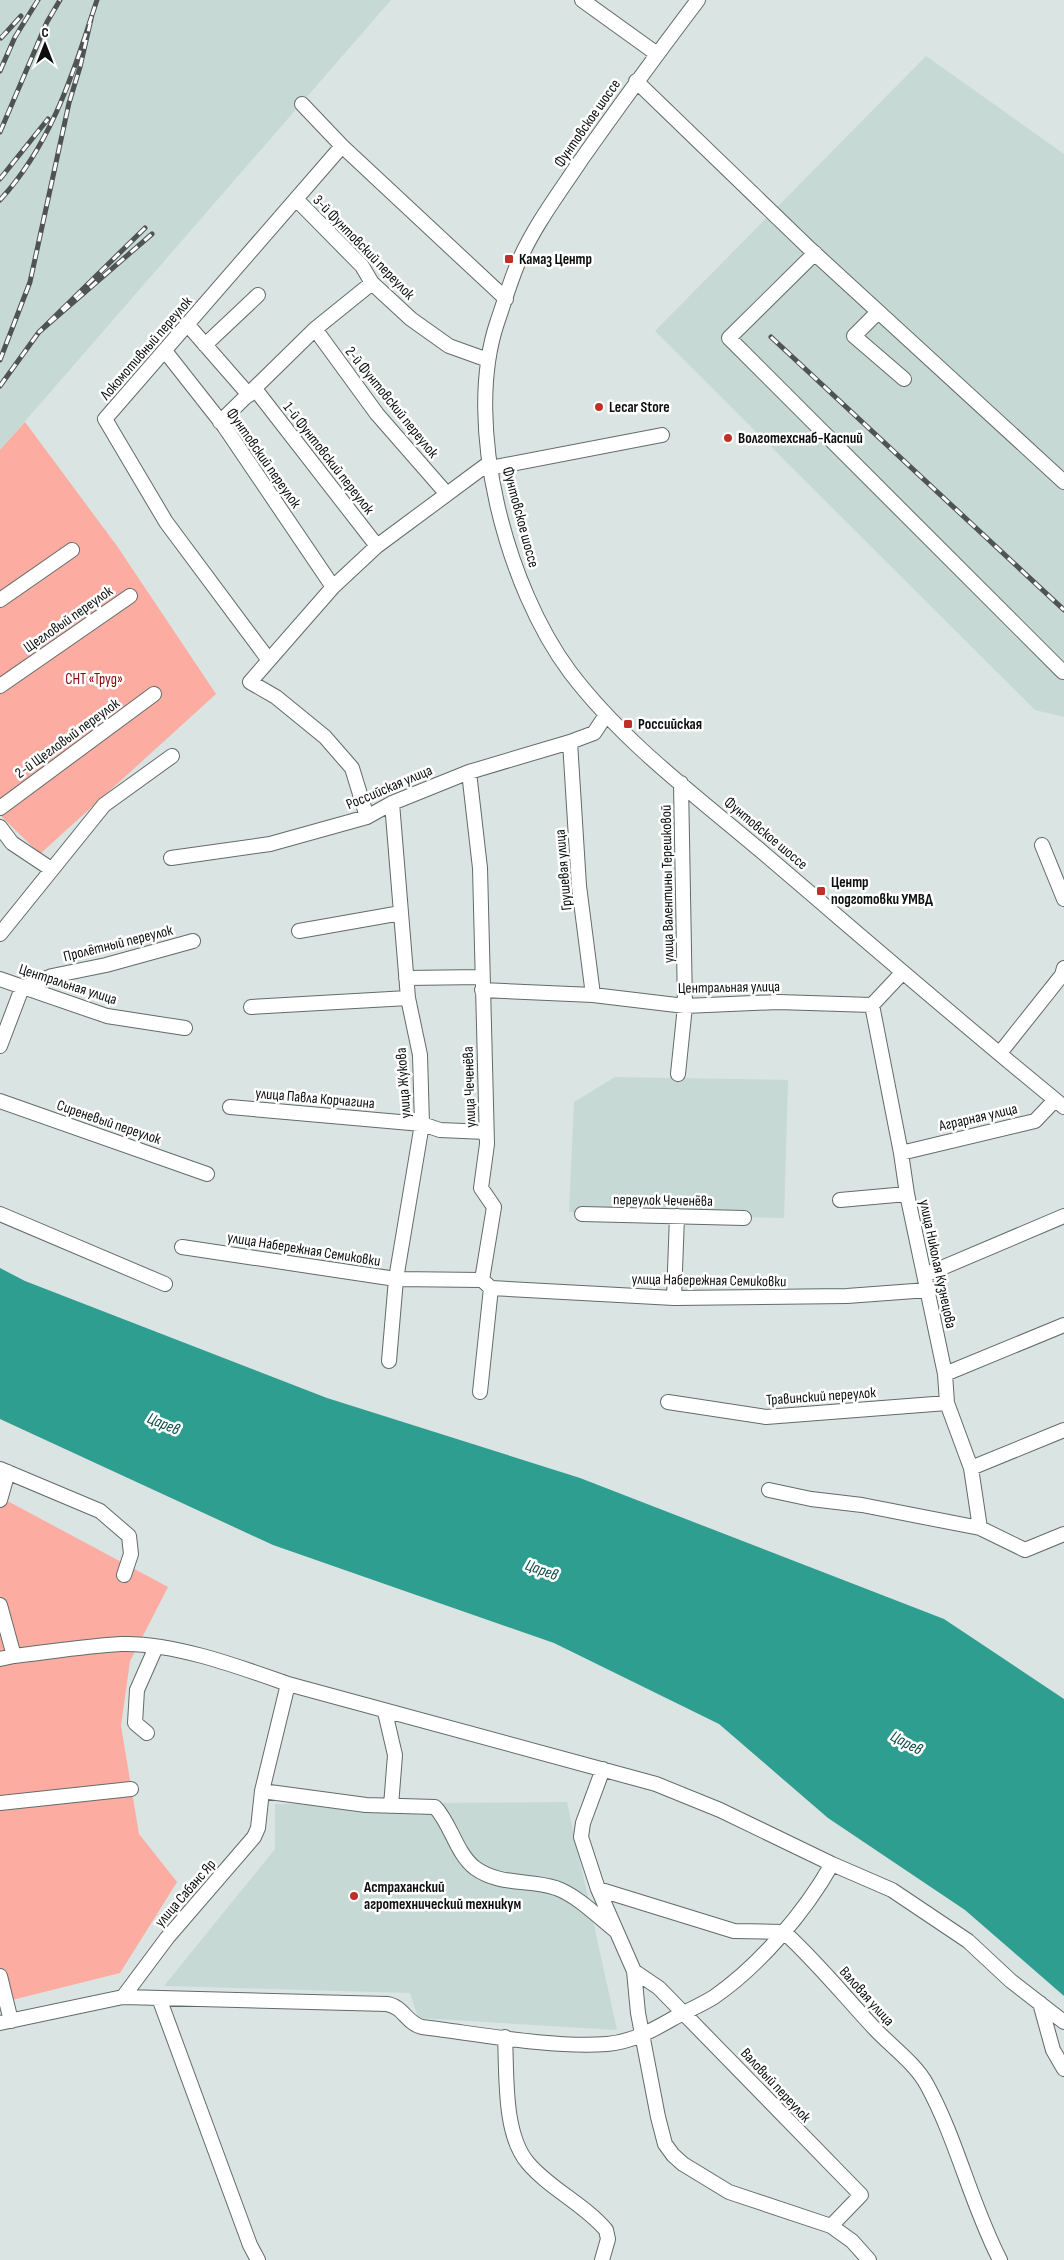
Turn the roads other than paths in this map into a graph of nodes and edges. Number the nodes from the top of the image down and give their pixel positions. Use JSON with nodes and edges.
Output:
{"nodes":[{"id":1,"x":582,"y":0,"type":"edge"},
{"id":2,"x":698,"y":0,"type":"edge"},
{"id":3,"x":658,"y":54,"type":"junction"},
{"id":4,"x":636,"y":82,"type":"junction"},
{"id":5,"x":302,"y":104,"type":"dead end"},
{"id":6,"x":342,"y":146,"type":"junction"},
{"id":7,"x":296,"y":199,"type":"junction"},
{"id":8,"x":815,"y":254,"type":"junction"},
{"id":9,"x":372,"y":283,"type":"junction"},
{"id":10,"x":258,"y":295,"type":"dead end"},
{"id":11,"x":506,"y":299,"type":"junction"},
{"id":12,"x":878,"y":312,"type":"junction"},
{"id":13,"x":187,"y":324,"type":"junction"},
{"id":14,"x":315,"y":329,"type":"junction"},
{"id":15,"x":205,"y":345,"type":"junction"},
{"id":16,"x":164,"y":351,"type":"junction"},
{"id":17,"x":488,"y":360,"type":"junction"},
{"id":18,"x":904,"y":379,"type":"dead end"},
{"id":19,"x":252,"y":392,"type":"junction"},
{"id":20,"x":220,"y":422,"type":"junction"},
{"id":21,"x":662,"y":435,"type":"dead end"},
{"id":22,"x":490,"y":465,"type":"junction"},
{"id":23,"x":1064,"y":482,"type":"edge"},
{"id":24,"x":446,"y":493,"type":"junction"},
{"id":25,"x":377,"y":546,"type":"junction"},
{"id":26,"x":72,"y":550,"type":"dead end"},
{"id":27,"x":333,"y":586,"type":"junction"},
{"id":28,"x":130,"y":596,"type":"dead end"},
{"id":29,"x":0,"y":600,"type":"edge"},
{"id":30,"x":268,"y":660,"type":"junction"},
{"id":31,"x":1063,"y":672,"type":"edge"},
{"id":32,"x":0,"y":686,"type":"edge"},
{"id":33,"x":154,"y":694,"type":"dead end"},
{"id":34,"x":606,"y":715,"type":"junction"},
{"id":35,"x":570,"y":742,"type":"junction"},
{"id":36,"x":172,"y":756,"type":"dead end"},
{"id":37,"x":469,"y":772,"type":"junction"},
{"id":38,"x":682,"y":783,"type":"junction"},
{"id":39,"x":392,"y":803,"type":"junction"},
{"id":40,"x":0,"y":808,"type":"edge"},
{"id":41,"x":367,"y":817,"type":"junction"},
{"id":42,"x":0,"y":827,"type":"edge"},
{"id":43,"x":1042,"y":844,"type":"dead end"},
{"id":44,"x":171,"y":858,"type":"dead end"},
{"id":45,"x":51,"y":869,"type":"junction"},
{"id":46,"x":1064,"y":899,"type":"edge"},
{"id":47,"x":401,"y":913,"type":"junction"},
{"id":48,"x":299,"y":931,"type":"dead end"},
{"id":49,"x":0,"y":934,"type":"edge"},
{"id":50,"x":194,"y":941,"type":"dead end"},
{"id":51,"x":1064,"y":968,"type":"edge"},
{"id":52,"x":903,"y":972,"type":"junction"},
{"id":53,"x":406,"y":978,"type":"junction"},
{"id":54,"x":0,"y":979,"type":"edge"},
{"id":55,"x":482,"y":984,"type":"junction"},
{"id":56,"x":22,"y":988,"type":"junction"},
{"id":57,"x":593,"y":995,"type":"junction"},
{"id":58,"x":408,"y":998,"type":"junction"},
{"id":59,"x":872,"y":1005,"type":"junction"},
{"id":60,"x":685,"y":1006,"type":"junction"},
{"id":61,"x":251,"y":1007,"type":"dead end"},
{"id":62,"x":185,"y":1028,"type":"dead end"},
{"id":63,"x":0,"y":1046,"type":"edge"},
{"id":64,"x":1000,"y":1053,"type":"junction"},
{"id":65,"x":678,"y":1074,"type":"dead end"},
{"id":66,"x":0,"y":1101,"type":"edge"},
{"id":67,"x":1059,"y":1103,"type":"edge"},
{"id":68,"x":230,"y":1107,"type":"dead end"},
{"id":69,"x":422,"y":1124,"type":"junction"},
{"id":70,"x":486,"y":1132,"type":"junction"},
{"id":71,"x":901,"y":1152,"type":"junction"},
{"id":72,"x":207,"y":1174,"type":"dead end"},
{"id":73,"x":907,"y":1194,"type":"junction"},
{"id":74,"x":840,"y":1200,"type":"dead end"},
{"id":75,"x":0,"y":1214,"type":"edge"},
{"id":76,"x":582,"y":1214,"type":"dead end"},
{"id":77,"x":677,"y":1216,"type":"junction"},
{"id":78,"x":1064,"y":1216,"type":"edge"},
{"id":79,"x":744,"y":1218,"type":"dead end"},
{"id":80,"x":182,"y":1246,"type":"dead end"},
{"id":81,"x":925,"y":1275,"type":"junction"},
{"id":82,"x":396,"y":1279,"type":"junction"},
{"id":83,"x":165,"y":1284,"type":"dead end"},
{"id":84,"x":486,"y":1284,"type":"junction"},
{"id":85,"x":928,"y":1290,"type":"junction"},
{"id":86,"x":674,"y":1298,"type":"junction"},
{"id":87,"x":1064,"y":1325,"type":"edge"},
{"id":88,"x":390,"y":1361,"type":"dead end"},
{"id":89,"x":945,"y":1374,"type":"junction"},
{"id":90,"x":480,"y":1392,"type":"dead end"},
{"id":91,"x":668,"y":1402,"type":"dead end"},
{"id":92,"x":947,"y":1403,"type":"junction"},
{"id":93,"x":1064,"y":1430,"type":"edge"},
{"id":94,"x":971,"y":1468,"type":"junction"},
{"id":95,"x":4,"y":1471,"type":"edge"},
{"id":96,"x":769,"y":1490,"type":"dead end"},
{"id":97,"x":0,"y":1500,"type":"edge"},
{"id":98,"x":980,"y":1528,"type":"junction"},
{"id":99,"x":1064,"y":1534,"type":"edge"},
{"id":100,"x":124,"y":1574,"type":"dead end"},
{"id":101,"x":0,"y":1605,"type":"edge"},
{"id":102,"x":156,"y":1647,"type":"junction"},
{"id":103,"x":7,"y":1657,"type":"edge"},
{"id":104,"x":288,"y":1684,"type":"junction"},
{"id":105,"x":385,"y":1712,"type":"junction"},
{"id":106,"x":146,"y":1733,"type":"dead end"},
{"id":107,"x":603,"y":1769,"type":"junction"},
{"id":108,"x":131,"y":1789,"type":"dead end"},
{"id":109,"x":262,"y":1791,"type":"junction"},
{"id":110,"x":0,"y":1804,"type":"edge"},
{"id":111,"x":391,"y":1806,"type":"junction"},
{"id":112,"x":832,"y":1864,"type":"junction"},
{"id":113,"x":598,"y":1889,"type":"junction"},
{"id":114,"x":617,"y":1932,"type":"junction"},
{"id":115,"x":784,"y":1932,"type":"junction"},
{"id":116,"x":634,"y":1971,"type":"junction"},
{"id":117,"x":0,"y":1976,"type":"edge"},
{"id":118,"x":123,"y":1997,"type":"junction"},
{"id":119,"x":159,"y":1998,"type":"junction"},
{"id":120,"x":1040,"y":2003,"type":"junction"},
{"id":121,"x":684,"y":2013,"type":"junction"},
{"id":122,"x":5,"y":2022,"type":"edge"},
{"id":123,"x":1064,"y":2022,"type":"edge"},
{"id":124,"x":643,"y":2036,"type":"junction"},
{"id":125,"x":505,"y":2037,"type":"junction"},
{"id":126,"x":1064,"y":2069,"type":"edge"},
{"id":127,"x":831,"y":2226,"type":"junction"},
{"id":128,"x":258,"y":2260,"type":"edge"},
{"id":129,"x":602,"y":2260,"type":"edge"},
{"id":130,"x":869,"y":2260,"type":"edge"},
{"id":131,"x":1000,"y":2260,"type":"edge"}],
"edges":[{"from":1,"to":3,"type":"street"},
{"from":2,"to":3,"type":"street","name":"Фунтовское шоссе"},
{"from":3,"to":4,"type":"street","name":"Фунтовское шоссе"},
{"from":4,"to":8,"type":"street"},
{"from":4,"to":11,"type":"street","name":"Фунтовское шоссе"},
{"from":5,"to":6,"type":"street"},
{"from":6,"to":7,"type":"street","name":"Локомотивный переулок"},
{"from":6,"to":11,"type":"street"},
{"from":7,"to":9,"type":"street","name":"3-й Фунтовский переулок"},
{"from":7,"to":13,"type":"street","name":"Локомотивный переулок"},
{"from":8,"to":12,"type":"street"},
{"from":8,"to":31,"type":"street"},
{"from":9,"to":14,"type":"street"},
{"from":9,"to":17,"type":"street","name":"3-й Фунтовский переулок"},
{"from":10,"to":15,"type":"street"},
{"from":11,"to":17,"type":"street","name":"Фунтовское шоссе"},
{"from":12,"to":18,"type":"street"},
{"from":12,"to":23,"type":"street"},
{"from":13,"to":15,"type":"street","name":"1-й Фунтовский переулок"},
{"from":13,"to":16,"type":"street","name":"Локомотивный переулок"},
{"from":14,"to":19,"type":"street"},
{"from":14,"to":24,"type":"street","name":"2-й Фунтовский переулок"},
{"from":15,"to":19,"type":"street","name":"1-й Фунтовский переулок"},
{"from":16,"to":20,"type":"street","name":"Фунтовский переулок"},
{"from":16,"to":30,"type":"street","name":"Локомотивный переулок"},
{"from":17,"to":22,"type":"street","name":"Фунтовское шоссе"},
{"from":19,"to":20,"type":"street"},
{"from":19,"to":25,"type":"street","name":"1-й Фунтовский переулок"},
{"from":20,"to":27,"type":"street","name":"Фунтовский переулок"},
{"from":21,"to":22,"type":"street"},
{"from":22,"to":24,"type":"street"},
{"from":22,"to":34,"type":"street","name":"Фунтовское шоссе"},
{"from":24,"to":25,"type":"street"},
{"from":25,"to":27,"type":"street"},
{"from":26,"to":29,"type":"street"},
{"from":27,"to":30,"type":"street"},
{"from":28,"to":32,"type":"street","name":"Щегловый переулок"},
{"from":30,"to":41,"type":"street"},
{"from":33,"to":40,"type":"street","name":"2-й Щегловый переулок"},
{"from":34,"to":35,"type":"street","name":"Российская улица"},
{"from":34,"to":38,"type":"street","name":"Фунтовское шоссе"},
{"from":35,"to":37,"type":"street","name":"Российская улица"},
{"from":35,"to":57,"type":"street","name":"Грушевая улица"},
{"from":36,"to":45,"type":"street"},
{"from":37,"to":39,"type":"street","name":"Российская улица"},
{"from":37,"to":55,"type":"street","name":"улица Чеченёва"},
{"from":38,"to":52,"type":"street","name":"Фунтовское шоссе"},
{"from":38,"to":60,"type":"street","name":"улица Валентины Терешковой"},
{"from":39,"to":41,"type":"street","name":"Российская улица"},
{"from":39,"to":47,"type":"street","name":"улица Жукова"},
{"from":41,"to":44,"type":"street","name":"Российская улица"},
{"from":42,"to":45,"type":"street"},
{"from":43,"to":46,"type":"street"},
{"from":45,"to":49,"type":"street"},
{"from":47,"to":48,"type":"street"},
{"from":47,"to":53,"type":"street","name":"улица Жукова"},
{"from":50,"to":56,"type":"street","name":"Пролётный переулок"},
{"from":51,"to":64,"type":"street"},
{"from":52,"to":59,"type":"street"},
{"from":52,"to":64,"type":"street","name":"Фунтовское шоссе"},
{"from":53,"to":55,"type":"street","name":"Центральная улица"},
{"from":53,"to":58,"type":"street","name":"улица Жукова"},
{"from":54,"to":56,"type":"street","name":"Центральная улица"},
{"from":55,"to":57,"type":"street","name":"Центральная улица"},
{"from":55,"to":70,"type":"street","name":"улица Чеченёва"},
{"from":56,"to":62,"type":"street","name":"Центральная улица"},
{"from":56,"to":63,"type":"street"},
{"from":57,"to":60,"type":"street","name":"Центральная улица"},
{"from":58,"to":61,"type":"street"},
{"from":58,"to":69,"type":"street","name":"улица Жукова"},
{"from":59,"to":60,"type":"street","name":"Центральная улица"},
{"from":59,"to":71,"type":"street","name":"улица Николая Кузнецова"},
{"from":60,"to":65,"type":"street","name":"улица Валентины Терешковой"},
{"from":64,"to":67,"type":"street","name":"Фунтовское шоссе"},
{"from":66,"to":72,"type":"street","name":"Сиреневый переулок"},
{"from":67,"to":71,"type":"street","name":"Аграрная улица"},
{"from":68,"to":69,"type":"street","name":"улица Павла Корчагина"},
{"from":69,"to":70,"type":"street","name":"улица Павла Корчагина"},
{"from":69,"to":82,"type":"street","name":"улица Жукова"},
{"from":70,"to":84,"type":"street","name":"улица Чеченёва"},
{"from":71,"to":73,"type":"street","name":"улица Николая Кузнецова"},
{"from":73,"to":74,"type":"street"},
{"from":73,"to":81,"type":"street","name":"улица Николая Кузнецова"},
{"from":75,"to":83,"type":"street"},
{"from":76,"to":77,"type":"street","name":"переулок Чеченёва"},
{"from":77,"to":79,"type":"street","name":"переулок Чеченёва"},
{"from":77,"to":86,"type":"street"},
{"from":78,"to":81,"type":"street"},
{"from":80,"to":82,"type":"street","name":"улица Набережная Семиковки"},
{"from":81,"to":85,"type":"street","name":"улица Николая Кузнецова"},
{"from":82,"to":84,"type":"street","name":"улица Набережная Семиковки"},
{"from":82,"to":88,"type":"street","name":"улица Жукова"},
{"from":84,"to":86,"type":"street","name":"улица Набережная Семиковки"},
{"from":84,"to":90,"type":"street","name":"улица Чеченёва"},
{"from":85,"to":86,"type":"street","name":"улица Набережная Семиковки"},
{"from":85,"to":89,"type":"street","name":"улица Николая Кузнецова"},
{"from":87,"to":89,"type":"street"},
{"from":89,"to":92,"type":"street","name":"улица Николая Кузнецова"},
{"from":91,"to":92,"type":"street","name":"Травинский переулок"},
{"from":92,"to":94,"type":"street","name":"улица Николая Кузнецова"},
{"from":93,"to":94,"type":"street"},
{"from":94,"to":98,"type":"street","name":"улица Николая Кузнецова"},
{"from":95,"to":97,"type":"street"},
{"from":95,"to":100,"type":"street"},
{"from":96,"to":98,"type":"street"},
{"from":98,"to":99,"type":"street"},
{"from":101,"to":103,"type":"street"},
{"from":102,"to":103,"type":"street"},
{"from":102,"to":104,"type":"street"},
{"from":102,"to":106,"type":"street"},
{"from":104,"to":105,"type":"street"},
{"from":104,"to":109,"type":"street","name":"улица Сабанс Яр"},
{"from":105,"to":107,"type":"street"},
{"from":105,"to":111,"type":"street"},
{"from":107,"to":112,"type":"street"},
{"from":107,"to":113,"type":"street"},
{"from":108,"to":110,"type":"street"},
{"from":109,"to":111,"type":"street"},
{"from":109,"to":118,"type":"street","name":"улица Сабанс Яр"},
{"from":111,"to":114,"type":"street"},
{"from":112,"to":115,"type":"street"},
{"from":112,"to":120,"type":"street"},
{"from":113,"to":114,"type":"street"},
{"from":113,"to":115,"type":"street"},
{"from":114,"to":116,"type":"street"},
{"from":115,"to":121,"type":"street"},
{"from":115,"to":131,"type":"street","name":"Валовая улица"},
{"from":116,"to":121,"type":"street","name":"Валовый переулок"},
{"from":116,"to":124,"type":"street"},
{"from":117,"to":122,"type":"street"},
{"from":118,"to":119,"type":"street"},
{"from":118,"to":122,"type":"street"},
{"from":119,"to":125,"type":"street"},
{"from":119,"to":128,"type":"street"},
{"from":120,"to":123,"type":"street"},
{"from":120,"to":126,"type":"street"},
{"from":121,"to":124,"type":"street"},
{"from":121,"to":127,"type":"street","name":"Валовый переулок"},
{"from":124,"to":125,"type":"street"},
{"from":124,"to":127,"type":"street"},
{"from":125,"to":129,"type":"street"},
{"from":127,"to":130,"type":"street"}]}
